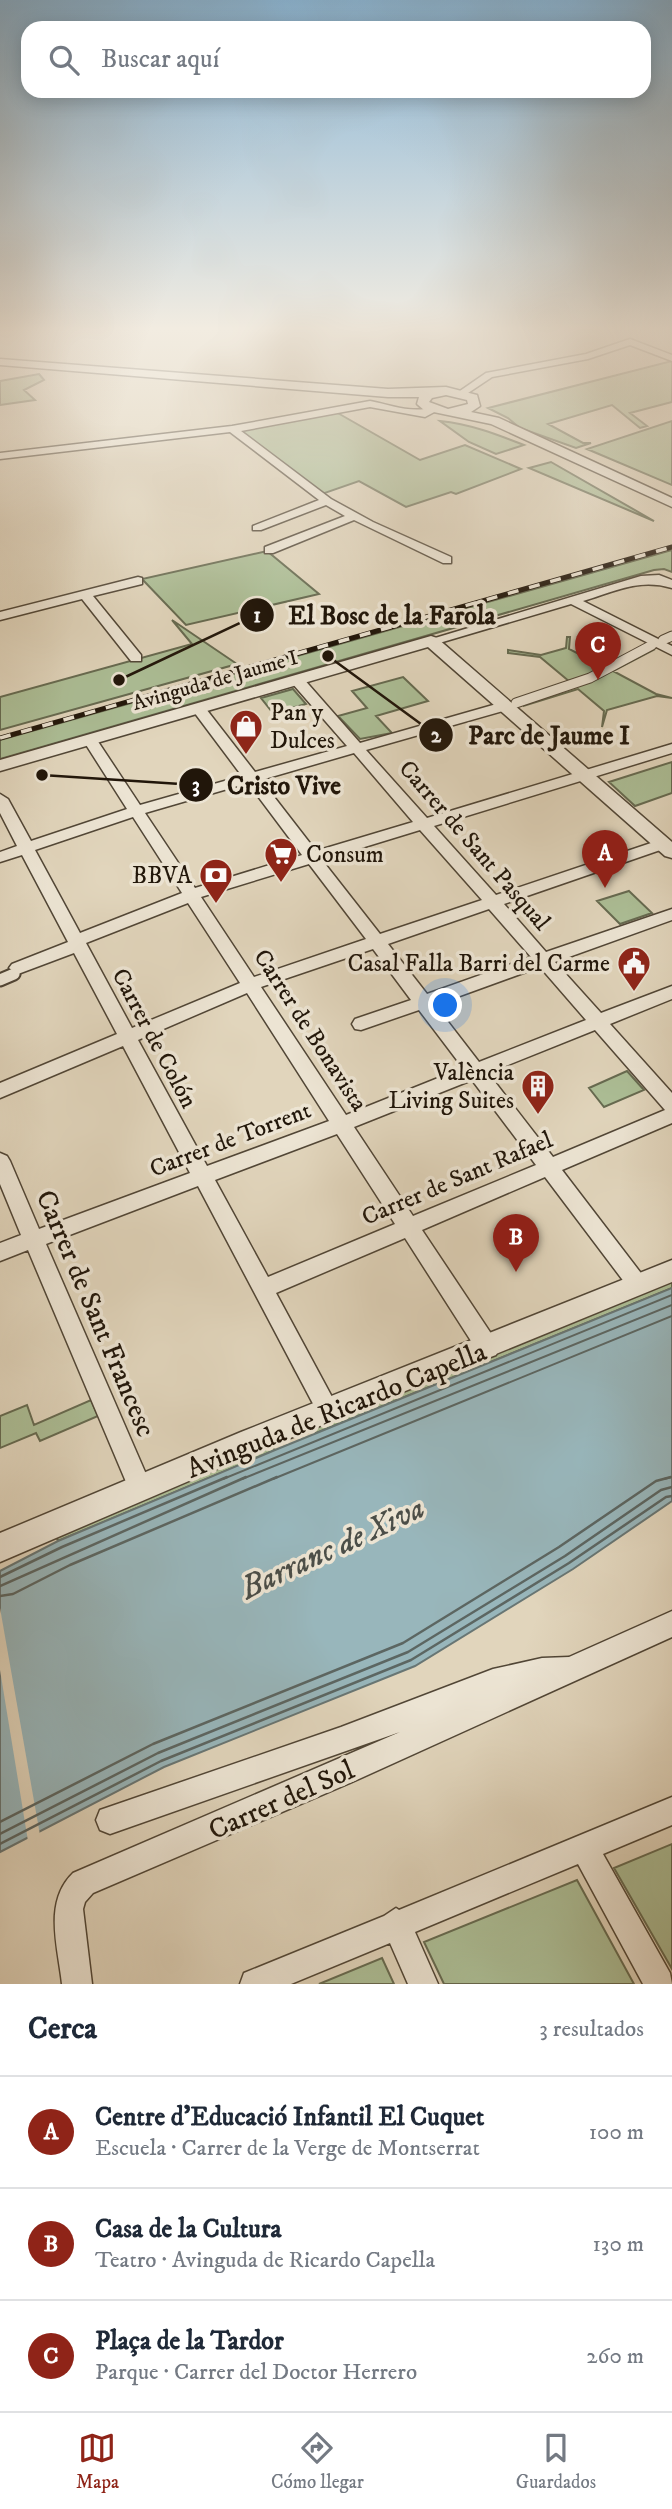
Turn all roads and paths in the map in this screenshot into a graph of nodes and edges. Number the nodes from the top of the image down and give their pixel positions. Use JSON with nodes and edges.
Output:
{"nodes":[{"id":1,"x":271,"y":424,"type":"edge"},
{"id":2,"x":501,"y":424,"type":"edge"},
{"id":3,"x":232,"y":429,"type":"junction"},
{"id":4,"x":0,"y":456,"type":"edge"},
{"id":5,"x":327,"y":501,"type":"junction"},
{"id":6,"x":672,"y":503,"type":"edge"},
{"id":7,"x":354,"y":516,"type":"junction"},
{"id":8,"x":257,"y":528,"type":"dead end"},
{"id":9,"x":268,"y":551,"type":"dead end"},
{"id":10,"x":447,"y":560,"type":"dead end"},
{"id":11,"x":138,"y":581,"type":"dead end"},
{"id":12,"x":672,"y":584,"type":"edge"},
{"id":13,"x":85,"y":595,"type":"junction"},
{"id":14,"x":572,"y":600,"type":"junction"},
{"id":15,"x":0,"y":615,"type":"edge"},
{"id":16,"x":431,"y":641,"type":"junction"},
{"id":17,"x":669,"y":642,"type":"edge"},
{"id":18,"x":652,"y":645,"type":"dead end"},
{"id":19,"x":136,"y":658,"type":"dead end"},
{"id":20,"x":296,"y":680,"type":"junction"},
{"id":21,"x":510,"y":704,"type":"junction"},
{"id":22,"x":198,"y":708,"type":"junction"},
{"id":23,"x":90,"y":740,"type":"junction"},
{"id":24,"x":357,"y":748,"type":"junction"},
{"id":25,"x":672,"y":748,"type":"edge"},
{"id":26,"x":0,"y":766,"type":"edge"},
{"id":27,"x":584,"y":775,"type":"junction"},
{"id":28,"x":251,"y":778,"type":"junction"},
{"id":29,"x":0,"y":799,"type":"edge"},
{"id":30,"x":138,"y":810,"type":"junction"},
{"id":31,"x":425,"y":824,"type":"junction"},
{"id":32,"x":26,"y":848,"type":"junction"},
{"id":33,"x":668,"y":848,"type":"edge"},
{"id":34,"x":0,"y":857,"type":"edge"},
{"id":35,"x":312,"y":858,"type":"junction"},
{"id":36,"x":193,"y":894,"type":"junction"},
{"id":37,"x":492,"y":902,"type":"junction"},
{"id":38,"x":672,"y":914,"type":"edge"},
{"id":39,"x":376,"y":941,"type":"junction"},
{"id":40,"x":77,"y":943,"type":"junction"},
{"id":41,"x":544,"y":961,"type":"junction"},
{"id":42,"x":16,"y":971,"type":"joint"},
{"id":43,"x":0,"y":980,"type":"edge"},
{"id":44,"x":250,"y":985,"type":"junction"},
{"id":45,"x":672,"y":992,"type":"edge"},
{"id":46,"x":423,"y":1003,"type":"junction"},
{"id":47,"x":598,"y":1022,"type":"junction"},
{"id":48,"x":361,"y":1024,"type":"dead end"},
{"id":49,"x":126,"y":1036,"type":"junction"},
{"id":50,"x":475,"y":1070,"type":"junction"},
{"id":51,"x":0,"y":1091,"type":"edge"},
{"id":52,"x":672,"y":1106,"type":"edge"},
{"id":53,"x":672,"y":1115,"type":"edge"},
{"id":54,"x":341,"y":1124,"type":"junction"},
{"id":55,"x":0,"y":1161,"type":"edge"},
{"id":56,"x":550,"y":1168,"type":"junction"},
{"id":57,"x":202,"y":1178,"type":"junction"},
{"id":58,"x":409,"y":1228,"type":"junction"},
{"id":59,"x":32,"y":1239,"type":"junction"},
{"id":60,"x":0,"y":1252,"type":"edge"},
{"id":61,"x":672,"y":1271,"type":"edge"},
{"id":62,"x":639,"y":1285,"type":"junction"},
{"id":63,"x":263,"y":1289,"type":"junction"},
{"id":64,"x":488,"y":1348,"type":"junction"},
{"id":65,"x":328,"y":1410,"type":"junction"},
{"id":66,"x":140,"y":1488,"type":"junction"},
{"id":67,"x":1,"y":1545,"type":"edge"},
{"id":68,"x":672,"y":1625,"type":"edge"},
{"id":69,"x":575,"y":1669,"type":"junction"},
{"id":70,"x":672,"y":1811,"type":"edge"},
{"id":71,"x":110,"y":1820,"type":"dead end"},
{"id":72,"x":584,"y":1847,"type":"junction"},
{"id":73,"x":396,"y":1923,"type":"junction"},
{"id":74,"x":77,"y":1984,"type":"edge"},
{"id":75,"x":255,"y":1984,"type":"edge"},
{"id":76,"x":423,"y":1984,"type":"edge"},
{"id":77,"x":659,"y":1984,"type":"edge"}],
"edges":[{"from":1,"to":3,"type":"street"},
{"from":2,"to":6,"type":"street"},
{"from":3,"to":4,"type":"street"},
{"from":3,"to":5,"type":"street"},
{"from":5,"to":7,"type":"street"},
{"from":5,"to":8,"type":"street"},
{"from":7,"to":9,"type":"street"},
{"from":7,"to":10,"type":"street"},
{"from":11,"to":13,"type":"street"},
{"from":12,"to":14,"type":"street","name":"Avinguda de Jaume I"},
{"from":13,"to":15,"type":"street"},
{"from":13,"to":19,"type":"street"},
{"from":14,"to":16,"type":"street","name":"Avinguda de Jaume I"},
{"from":14,"to":17,"type":"street"},
{"from":16,"to":20,"type":"street","name":"Avinguda de Jaume I"},
{"from":16,"to":21,"type":"street"},
{"from":18,"to":21,"type":"street"},
{"from":20,"to":22,"type":"street","name":"Avinguda de Jaume I"},
{"from":20,"to":24,"type":"street","name":"Carrer de Sant Pasqual"},
{"from":21,"to":24,"type":"street"},
{"from":21,"to":27,"type":"street"},
{"from":22,"to":23,"type":"street","name":"Avinguda de Jaume I"},
{"from":22,"to":28,"type":"street"},
{"from":23,"to":26,"type":"street","name":"Avinguda de Jaume I"},
{"from":23,"to":30,"type":"street","name":"Carrer de Bonavista"},
{"from":24,"to":28,"type":"street"},
{"from":24,"to":31,"type":"street","name":"Carrer de Sant Pasqual"},
{"from":25,"to":27,"type":"street"},
{"from":27,"to":31,"type":"street"},
{"from":27,"to":33,"type":"street"},
{"from":28,"to":30,"type":"street"},
{"from":28,"to":35,"type":"street"},
{"from":29,"to":32,"type":"street","name":"Carrer de Colón"},
{"from":30,"to":32,"type":"street"},
{"from":30,"to":36,"type":"street","name":"Carrer de Bonavista"},
{"from":31,"to":35,"type":"street"},
{"from":31,"to":37,"type":"street","name":"Carrer de Sant Pasqual"},
{"from":32,"to":34,"type":"street"},
{"from":32,"to":40,"type":"street","name":"Carrer de Colón"},
{"from":33,"to":37,"type":"street"},
{"from":35,"to":36,"type":"street"},
{"from":35,"to":39,"type":"street"},
{"from":36,"to":40,"type":"street"},
{"from":36,"to":44,"type":"street","name":"Carrer de Bonavista"},
{"from":37,"to":39,"type":"street"},
{"from":37,"to":41,"type":"street","name":"Carrer de Sant Pasqual"},
{"from":38,"to":41,"type":"street"},
{"from":39,"to":44,"type":"street"},
{"from":39,"to":46,"type":"street"},
{"from":40,"to":42,"type":"street"},
{"from":40,"to":49,"type":"street","name":"Carrer de Colón"},
{"from":41,"to":46,"type":"street"},
{"from":41,"to":47,"type":"street","name":"Carrer de Sant Pasqual"},
{"from":42,"to":43,"type":"street"},
{"from":44,"to":49,"type":"street"},
{"from":44,"to":54,"type":"street","name":"Carrer de Bonavista"},
{"from":45,"to":47,"type":"street","name":"Carrer de Torrent"},
{"from":46,"to":48,"type":"street"},
{"from":46,"to":50,"type":"street"},
{"from":47,"to":50,"type":"street","name":"Carrer de Torrent"},
{"from":47,"to":52,"type":"street","name":"Carrer de Sant Pasqual"},
{"from":49,"to":51,"type":"street"},
{"from":49,"to":57,"type":"street","name":"Carrer de Colón"},
{"from":50,"to":54,"type":"street","name":"Carrer de Torrent"},
{"from":50,"to":56,"type":"street"},
{"from":53,"to":56,"type":"street","name":"Carrer de Sant Rafael"},
{"from":54,"to":57,"type":"street","name":"Carrer de Torrent"},
{"from":54,"to":58,"type":"street","name":"Carrer de Bonavista"},
{"from":55,"to":59,"type":"street","name":"Carrer de Sant Francesc"},
{"from":56,"to":58,"type":"street","name":"Carrer de Sant Rafael"},
{"from":56,"to":62,"type":"street"},
{"from":57,"to":59,"type":"street","name":"Carrer de Torrent"},
{"from":57,"to":63,"type":"street","name":"Carrer de Colón"},
{"from":58,"to":63,"type":"street","name":"Carrer de Sant Rafael"},
{"from":58,"to":64,"type":"street","name":"Carrer de Bonavista"},
{"from":59,"to":60,"type":"street","name":"Carrer de Torrent"},
{"from":59,"to":66,"type":"street","name":"Carrer de Sant Francesc"},
{"from":61,"to":62,"type":"street","name":"Avinguda de Ricardo Capella"},
{"from":62,"to":64,"type":"street","name":"Avinguda de Ricardo Capella"},
{"from":63,"to":65,"type":"street","name":"Carrer de Colón"},
{"from":64,"to":65,"type":"street","name":"Avinguda de Ricardo Capella"},
{"from":65,"to":66,"type":"street","name":"Avinguda de Ricardo Capella"},
{"from":66,"to":67,"type":"street","name":"Avinguda de Ricardo Capella"},
{"from":68,"to":69,"type":"street","name":"Carrer del Sol"},
{"from":69,"to":71,"type":"street","name":"Carrer del Sol"},
{"from":69,"to":74,"type":"street","name":"Carrer del Sol"},
{"from":70,"to":72,"type":"street"},
{"from":72,"to":73,"type":"street"},
{"from":72,"to":77,"type":"street"},
{"from":73,"to":75,"type":"street"},
{"from":73,"to":76,"type":"street"}]}
